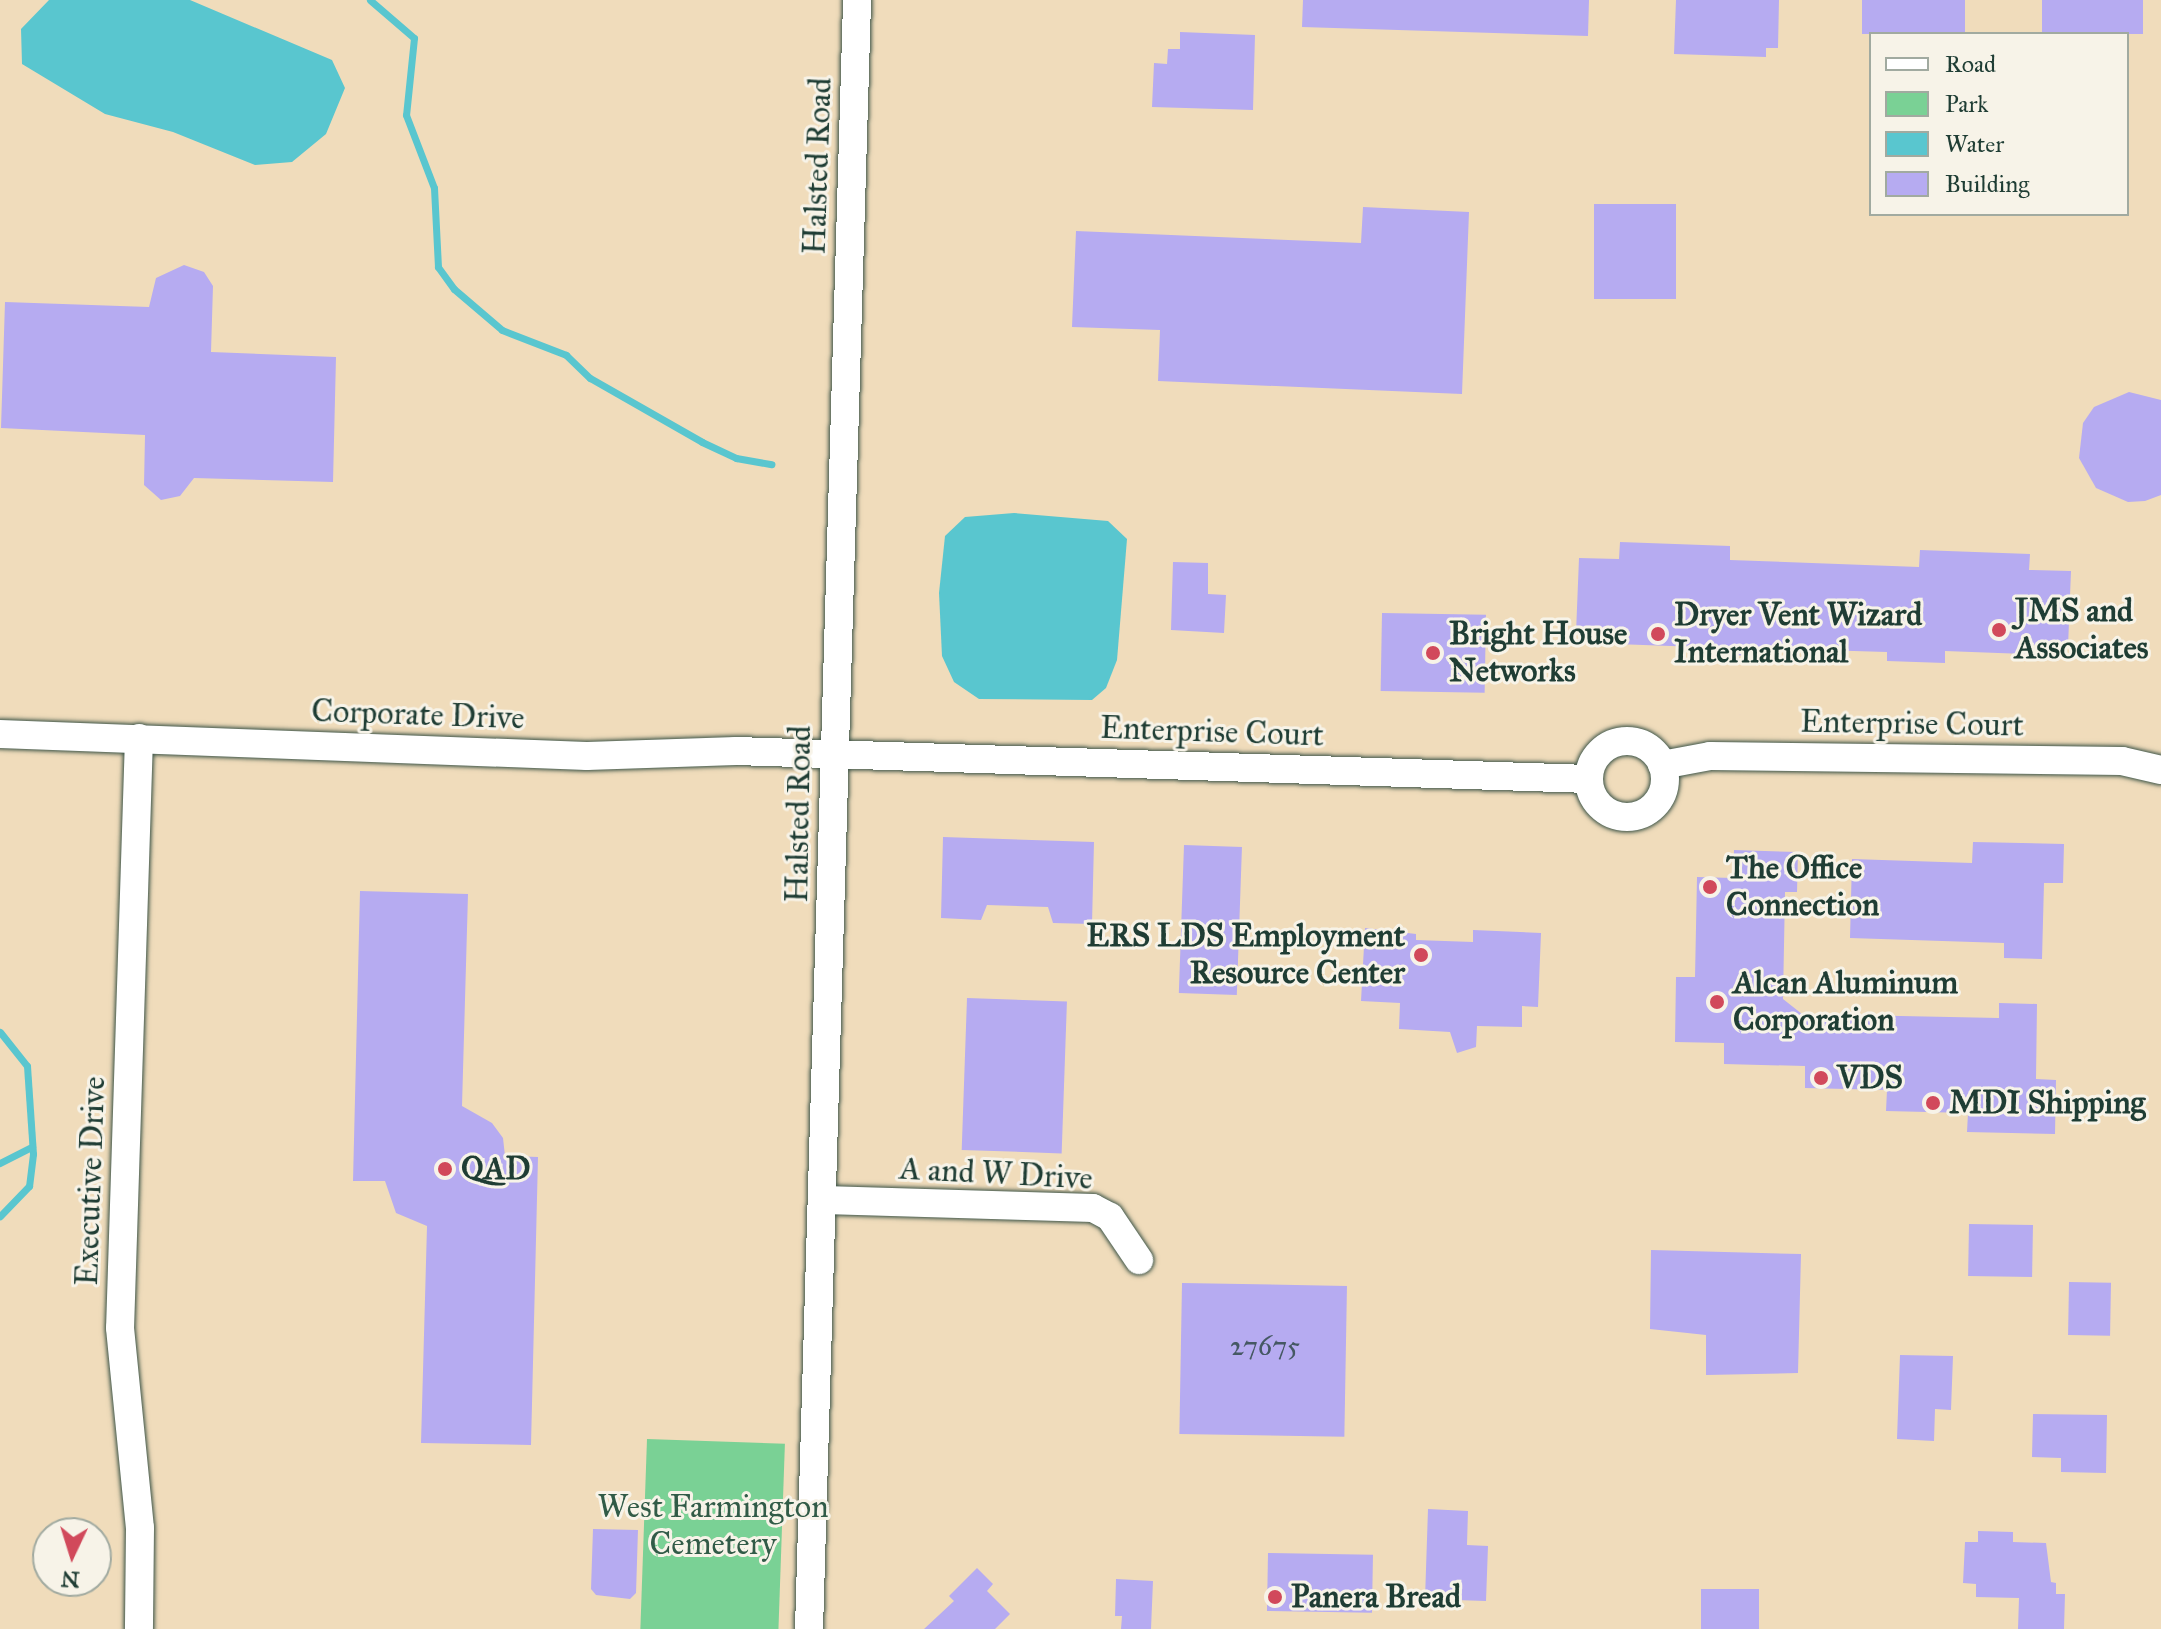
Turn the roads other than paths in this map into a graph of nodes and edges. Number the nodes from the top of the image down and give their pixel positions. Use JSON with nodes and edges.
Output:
{"nodes":[{"id":1,"x":857,"y":0,"type":"edge"},
{"id":2,"x":0,"y":734,"type":"edge"},
{"id":3,"x":139,"y":738,"type":"junction"},
{"id":4,"x":834,"y":754,"type":"junction"},
{"id":5,"x":1662,"y":765,"type":"junction"},
{"id":6,"x":2161,"y":770,"type":"edge"},
{"id":7,"x":1588,"y":779,"type":"junction"},
{"id":8,"x":824,"y":1200,"type":"junction"},
{"id":9,"x":1139,"y":1260,"type":"dead end"},
{"id":10,"x":137,"y":1628,"type":"edge"},
{"id":11,"x":809,"y":1629,"type":"edge"}],
"edges":[{"from":1,"to":4,"type":"street","name":"Halsted Road"},
{"from":2,"to":3,"type":"street","name":"Corporate Drive"},
{"from":3,"to":4,"type":"street","name":"Corporate Drive"},
{"from":3,"to":10,"type":"street","name":"Executive Drive"},
{"from":4,"to":7,"type":"street","name":"Enterprise Court"},
{"from":4,"to":8,"type":"street","name":"Halsted Road"},
{"from":5,"to":6,"type":"street","name":"Enterprise Court"},
{"from":5,"to":7,"type":"street"},
{"from":5,"to":7,"type":"street"},
{"from":8,"to":9,"type":"street","name":"A and W Drive"},
{"from":8,"to":11,"type":"street","name":"Halsted Road"}]}
